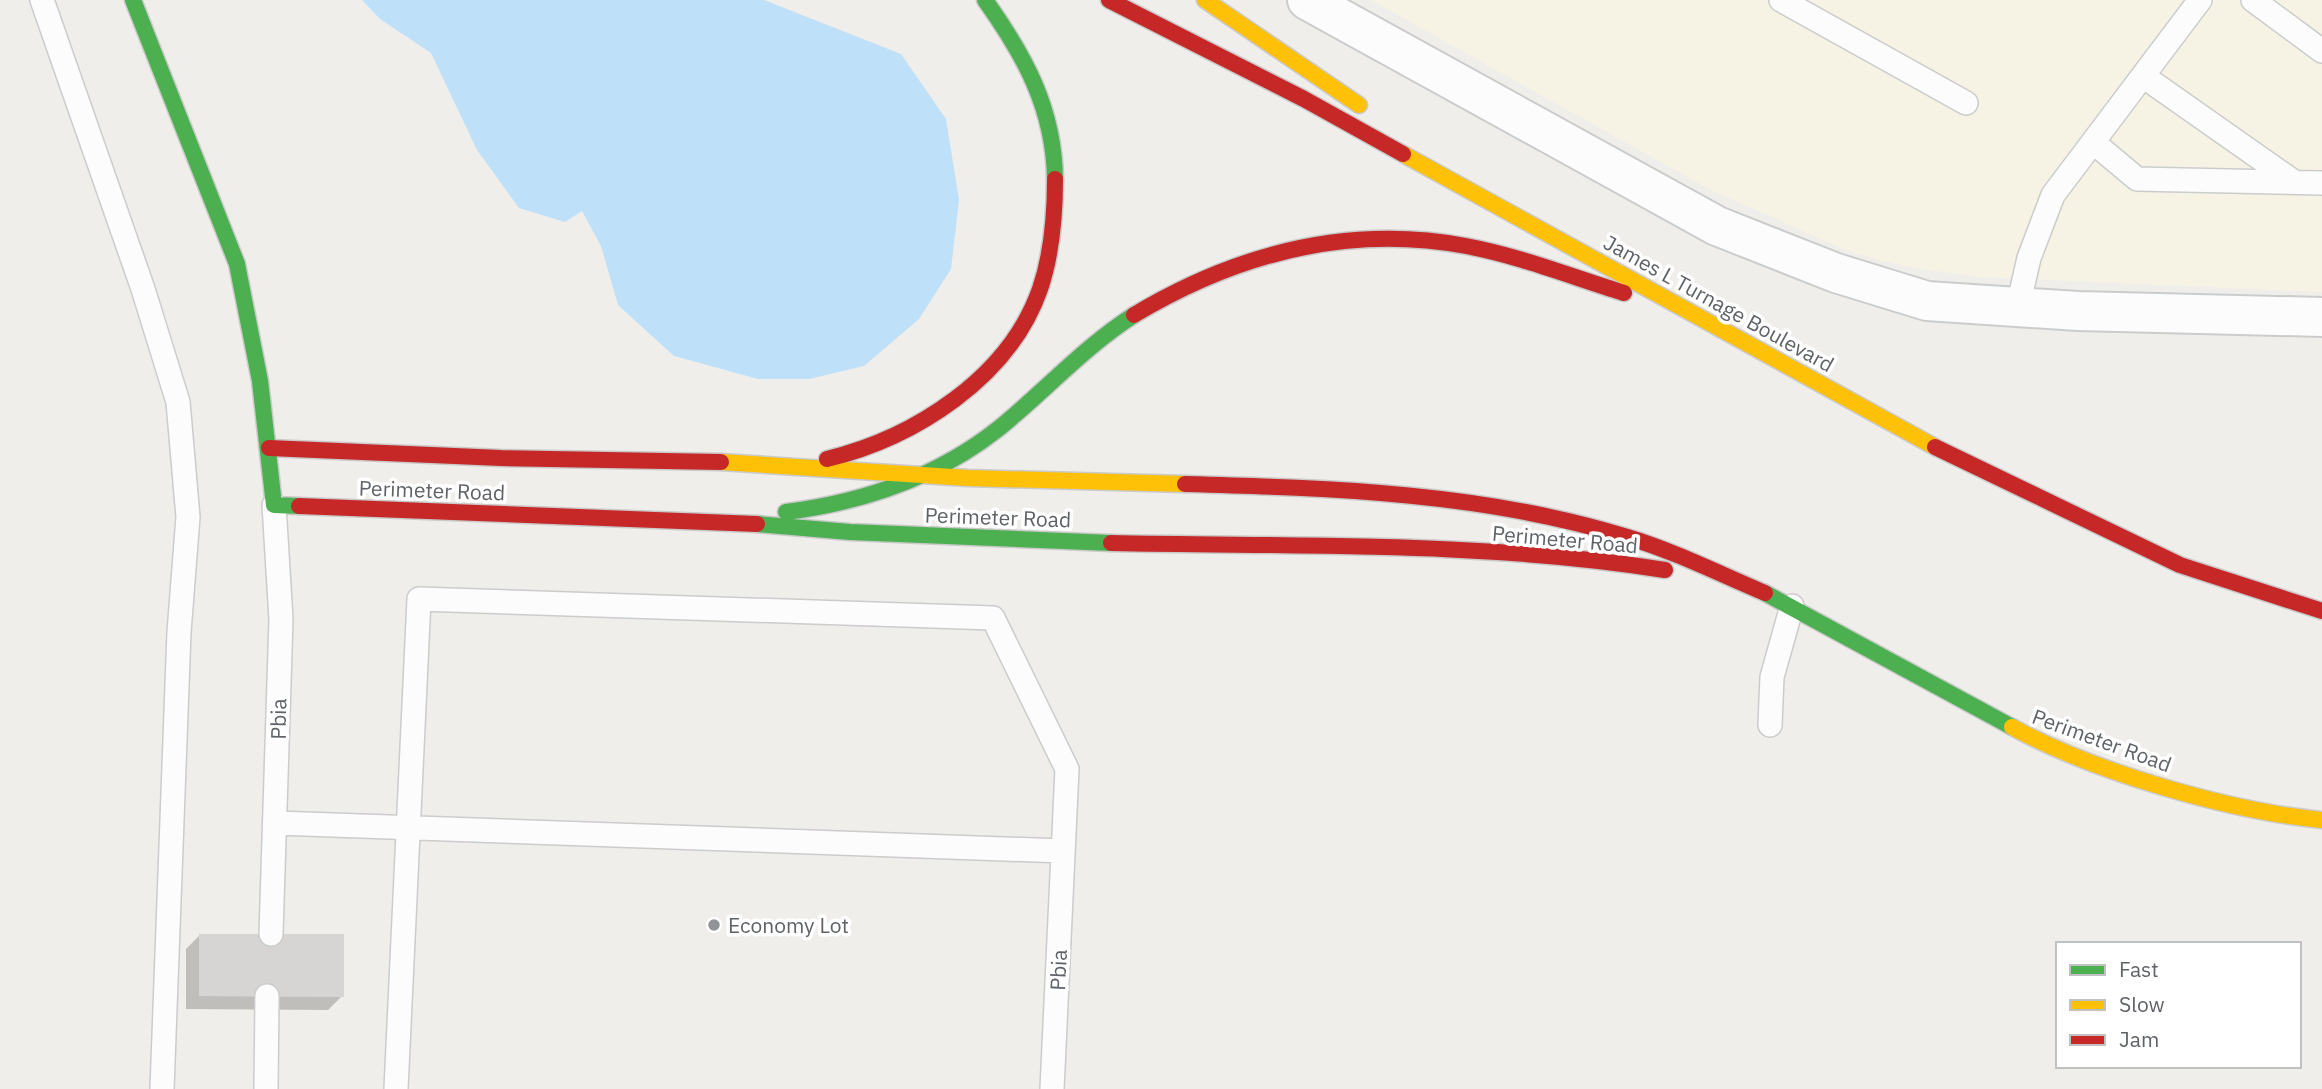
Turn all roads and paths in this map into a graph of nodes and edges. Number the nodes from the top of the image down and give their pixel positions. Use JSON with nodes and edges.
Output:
{"nodes":[{"id":1,"x":41,"y":0,"type":"edge"},
{"id":2,"x":133,"y":0,"type":"edge"},
{"id":3,"x":985,"y":0,"type":"edge"},
{"id":4,"x":1109,"y":0,"type":"edge"},
{"id":5,"x":1205,"y":0,"type":"edge"},
{"id":6,"x":1307,"y":0,"type":"edge"},
{"id":7,"x":1781,"y":0,"type":"edge"},
{"id":8,"x":2200,"y":0,"type":"edge"},
{"id":9,"x":2253,"y":0,"type":"edge"},
{"id":10,"x":1815,"y":8,"type":"edge"},
{"id":11,"x":2322,"y":51,"type":"edge"},
{"id":12,"x":2143,"y":76,"type":"junction"},
{"id":13,"x":1966,"y":103,"type":"dead end"},
{"id":14,"x":2093,"y":142,"type":"junction"},
{"id":15,"x":2294,"y":182,"type":"junction"},
{"id":16,"x":2322,"y":183,"type":"edge"},
{"id":17,"x":1482,"y":197,"type":"junction"},
{"id":18,"x":2018,"y":306,"type":"junction"},
{"id":19,"x":1695,"y":315,"type":"junction"},
{"id":20,"x":2322,"y":317,"type":"edge"},
{"id":21,"x":269,"y":448,"type":"junction"},
{"id":22,"x":788,"y":466,"type":"junction"},
{"id":23,"x":927,"y":475,"type":"junction"},
{"id":24,"x":274,"y":505,"type":"junction"},
{"id":25,"x":708,"y":520,"type":"junction"},
{"id":26,"x":1783,"y":601,"type":"junction"},
{"id":27,"x":2322,"y":611,"type":"edge"},
{"id":28,"x":1770,"y":726,"type":"dead end"},
{"id":29,"x":2322,"y":820,"type":"edge"},
{"id":30,"x":276,"y":823,"type":"junction"},
{"id":31,"x":410,"y":828,"type":"junction"},
{"id":32,"x":1063,"y":851,"type":"junction"},
{"id":33,"x":271,"y":934,"type":"dead end"},
{"id":34,"x":267,"y":996,"type":"dead end"},
{"id":35,"x":162,"y":1089,"type":"edge"},
{"id":36,"x":266,"y":1089,"type":"edge"},
{"id":37,"x":396,"y":1089,"type":"edge"},
{"id":38,"x":1052,"y":1089,"type":"edge"}],
"edges":[{"from":1,"to":35,"type":"lane"},
{"from":2,"to":21,"type":"street"},
{"from":3,"to":22,"type":"street"},
{"from":4,"to":17,"type":"street","name":"James L Turnage Boulevard"},
{"from":5,"to":17,"type":"street"},
{"from":6,"to":18,"type":"street"},
{"from":7,"to":10,"type":"lane"},
{"from":8,"to":12,"type":"lane"},
{"from":9,"to":11,"type":"lane"},
{"from":10,"to":13,"type":"lane"},
{"from":12,"to":14,"type":"lane"},
{"from":12,"to":15,"type":"lane"},
{"from":14,"to":15,"type":"lane"},
{"from":14,"to":18,"type":"lane"},
{"from":15,"to":16,"type":"lane"},
{"from":17,"to":19,"type":"street","name":"James L Turnage Boulevard"},
{"from":18,"to":20,"type":"street"},
{"from":19,"to":23,"type":"street"},
{"from":19,"to":27,"type":"street","name":"James L Turnage Boulevard"},
{"from":21,"to":22,"type":"street","name":"Perimeter Road"},
{"from":21,"to":24,"type":"street"},
{"from":22,"to":23,"type":"street","name":"Perimeter Road"},
{"from":23,"to":25,"type":"street"},
{"from":23,"to":26,"type":"street","name":"Perimeter Road"},
{"from":24,"to":25,"type":"street","name":"Perimeter Road"},
{"from":24,"to":30,"type":"lane","name":"Pbia"},
{"from":25,"to":26,"type":"street","name":"Perimeter Road"},
{"from":26,"to":28,"type":"lane"},
{"from":26,"to":29,"type":"street","name":"Perimeter Road"},
{"from":30,"to":31,"type":"lane"},
{"from":30,"to":33,"type":"lane","name":"Pbia"},
{"from":31,"to":32,"type":"lane"},
{"from":31,"to":32,"type":"lane","name":"Pbia"},
{"from":31,"to":37,"type":"lane"},
{"from":32,"to":38,"type":"lane","name":"Pbia"},
{"from":34,"to":36,"type":"lane"}]}
